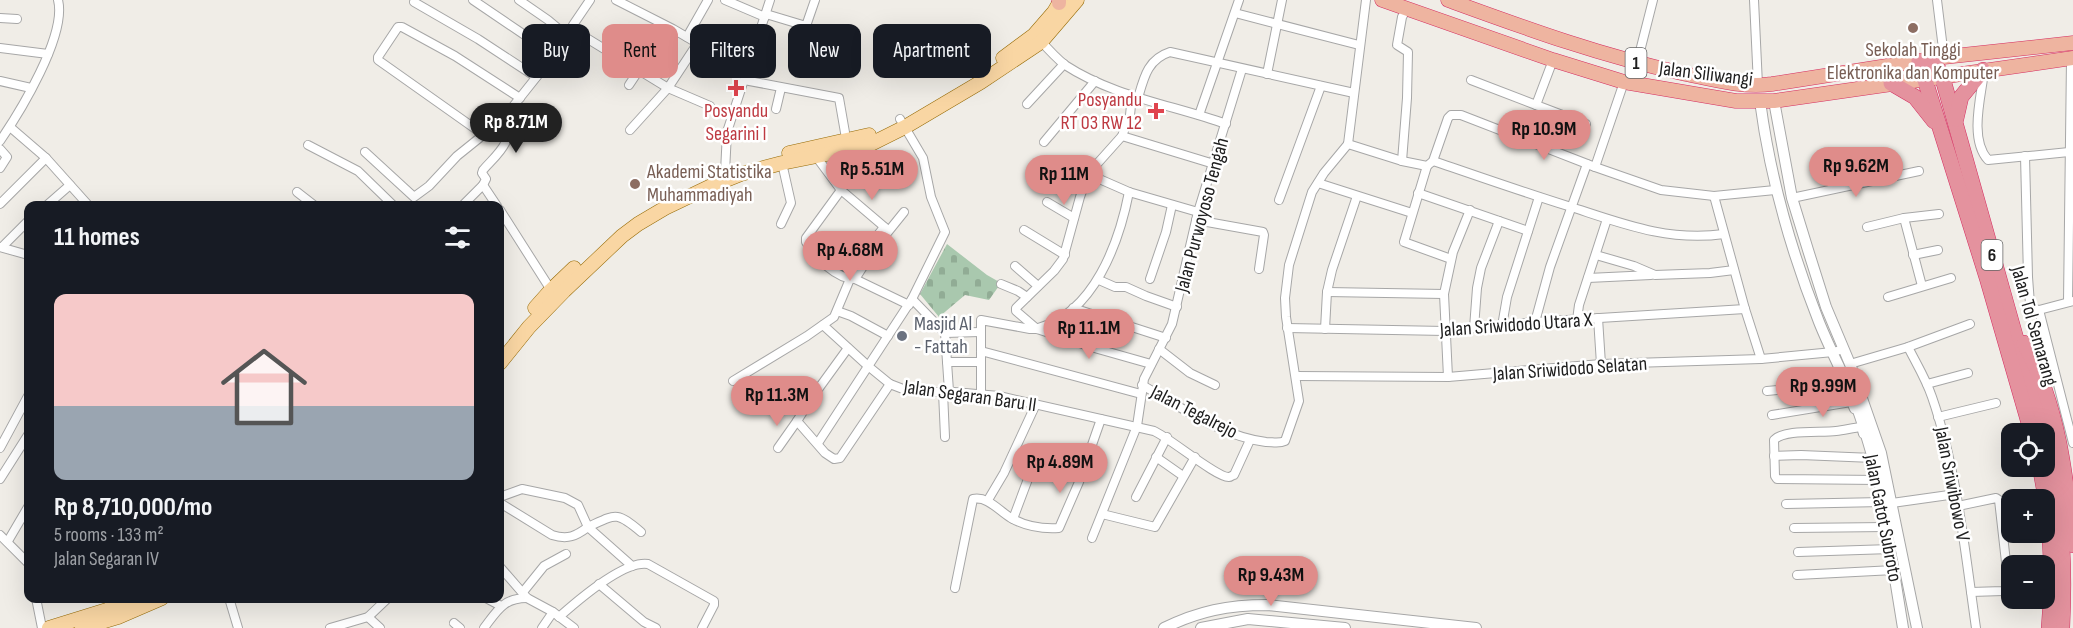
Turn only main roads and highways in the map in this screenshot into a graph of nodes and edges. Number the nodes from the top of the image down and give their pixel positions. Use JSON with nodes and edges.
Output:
{"nodes":[{"id":1,"x":1077,"y":0,"type":"edge"},
{"id":2,"x":1382,"y":0,"type":"edge"},
{"id":3,"x":1448,"y":0,"type":"edge"},
{"id":4,"x":1060,"y":1,"type":"edge"},
{"id":5,"x":1038,"y":38,"type":"junction"},
{"id":6,"x":2073,"y":43,"type":"edge"},
{"id":7,"x":1932,"y":59,"type":"junction"},
{"id":8,"x":2072,"y":59,"type":"edge"},
{"id":9,"x":1983,"y":70,"type":"junction"},
{"id":10,"x":1942,"y":76,"type":"junction"},
{"id":11,"x":1925,"y":78,"type":"junction"},
{"id":12,"x":1891,"y":83,"type":"junction"},
{"id":13,"x":1765,"y":85,"type":"junction"},
{"id":14,"x":1767,"y":101,"type":"junction"},
{"id":15,"x":1956,"y":125,"type":"junction"},
{"id":16,"x":1945,"y":142,"type":"junction"},
{"id":17,"x":814,"y":152,"type":"junction"},
{"id":18,"x":635,"y":221,"type":"junction"},
{"id":19,"x":2010,"y":317,"type":"junction"},
{"id":20,"x":504,"y":346,"type":"edge"},
{"id":21,"x":504,"y":358,"type":"edge"},
{"id":22,"x":2029,"y":423,"type":"edge"},
{"id":23,"x":2040,"y":423,"type":"edge"},
{"id":24,"x":2041,"y":477,"type":"edge"},
{"id":25,"x":2052,"y":477,"type":"edge"},
{"id":26,"x":2073,"y":545,"type":"edge"},
{"id":27,"x":2073,"y":602,"type":"edge"},
{"id":28,"x":123,"y":603,"type":"edge"},
{"id":29,"x":150,"y":603,"type":"edge"},
{"id":30,"x":2043,"y":609,"type":"edge"},
{"id":31,"x":49,"y":628,"type":"edge"},
{"id":32,"x":82,"y":628,"type":"edge"},
{"id":33,"x":2042,"y":628,"type":"edge"},
{"id":34,"x":2049,"y":628,"type":"edge"},
{"id":35,"x":2062,"y":628,"type":"edge"},
{"id":36,"x":2072,"y":628,"type":"edge"}],
"edges":[{"from":1,"to":5,"type":"main road"},
{"from":2,"to":14,"type":"highway","name":"Jalan Siliwangi","number":"1"},
{"from":3,"to":13,"type":"highway","name":"Jalan Siliwangi","number":"1"},
{"from":4,"to":5,"type":"main road"},
{"from":5,"to":17,"type":"main road"},
{"from":6,"to":7,"type":"highway","name":"Jalan Siliwangi","number":"1"},
{"from":7,"to":10,"type":"highway","name":"Jalan Tol Semarang","number":"6"},
{"from":7,"to":11,"type":"highway","name":"Jalan Tol Semarang","number":"6"},
{"from":7,"to":13,"type":"highway","name":"Jalan Siliwangi","number":"1"},
{"from":8,"to":9,"type":"highway","name":"Jalan Siliwangi","number":"1"},
{"from":9,"to":10,"type":"highway","name":"Jalan Siliwangi","number":"1"},
{"from":9,"to":15,"type":"highway","number":"6"},
{"from":10,"to":11,"type":"highway","name":"Jalan Siliwangi","number":"1"},
{"from":10,"to":15,"type":"highway","name":"Jalan Tol Semarang","number":"6"},
{"from":11,"to":12,"type":"highway","name":"Jalan Siliwangi","number":"1"},
{"from":11,"to":16,"type":"highway","name":"Jalan Tol Semarang","number":"6"},
{"from":12,"to":14,"type":"highway","name":"Jalan Siliwangi","number":"1"},
{"from":12,"to":16,"type":"highway"},
{"from":13,"to":14,"type":"highway"},
{"from":15,"to":19,"type":"highway","name":"Jalan Tol Semarang","number":"6"},
{"from":16,"to":22,"type":"highway","name":"Jalan Tol Semarang","number":"6"},
{"from":17,"to":18,"type":"main road"},
{"from":17,"to":18,"type":"main road"},
{"from":18,"to":20,"type":"main road"},
{"from":18,"to":21,"type":"main road"},
{"from":19,"to":23,"type":"highway","name":"Jalan Tol Semarang","number":"6"},
{"from":19,"to":26,"type":"highway"},
{"from":24,"to":34,"type":"highway"},
{"from":25,"to":35,"type":"highway"},
{"from":27,"to":36,"type":"highway"},
{"from":28,"to":31,"type":"main road"},
{"from":29,"to":32,"type":"main road"},
{"from":30,"to":33,"type":"highway"}]}
